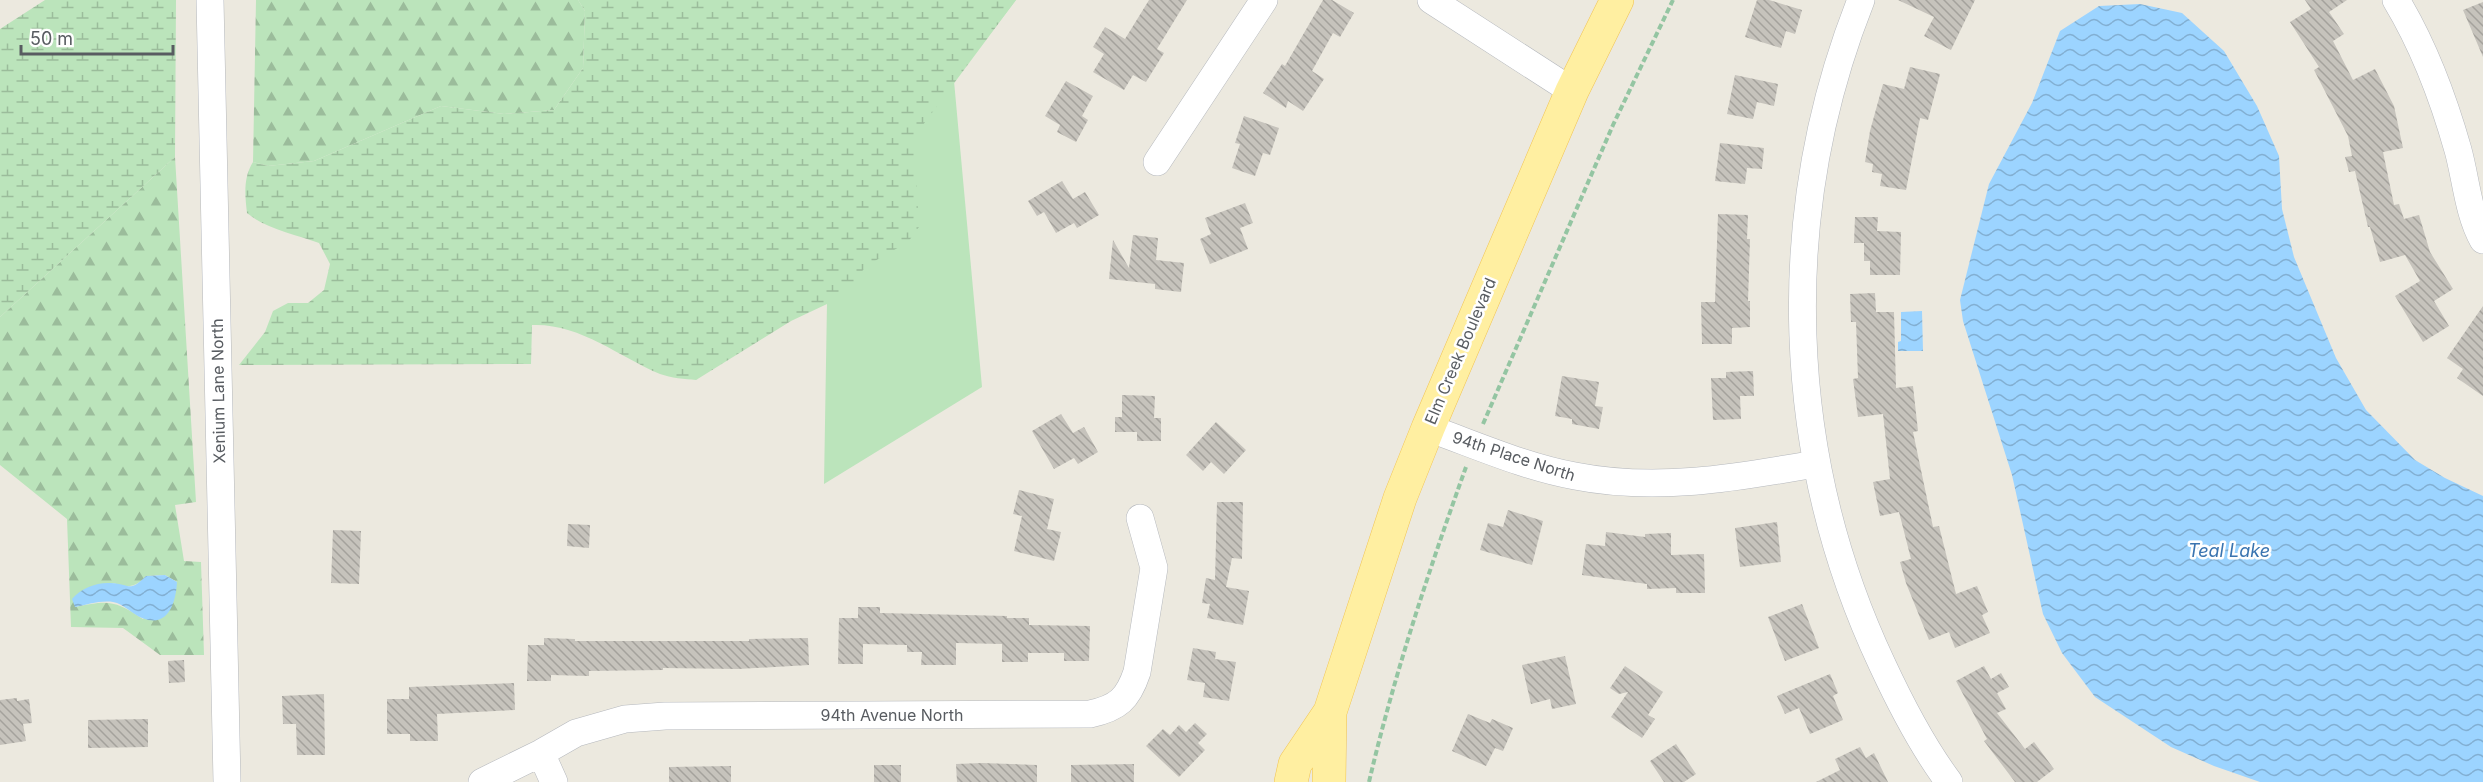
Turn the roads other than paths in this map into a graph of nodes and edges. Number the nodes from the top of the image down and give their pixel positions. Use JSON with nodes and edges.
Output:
{"nodes":[{"id":1,"x":210,"y":0,"type":"edge"},
{"id":2,"x":1264,"y":0,"type":"edge"},
{"id":3,"x":1431,"y":0,"type":"edge"},
{"id":4,"x":1617,"y":0,"type":"edge"},
{"id":5,"x":1861,"y":0,"type":"edge"},
{"id":6,"x":2396,"y":0,"type":"edge"},
{"id":7,"x":1572,"y":92,"type":"junction"},
{"id":8,"x":1157,"y":162,"type":"dead end"},
{"id":9,"x":2483,"y":240,"type":"edge"},
{"id":10,"x":1428,"y":428,"type":"junction"},
{"id":11,"x":1815,"y":464,"type":"junction"},
{"id":12,"x":1140,"y":518,"type":"dead end"},
{"id":13,"x":1330,"y":712,"type":"junction"},
{"id":14,"x":542,"y":753,"type":"junction"},
{"id":15,"x":227,"y":782,"type":"edge"},
{"id":16,"x":483,"y":782,"type":"edge"},
{"id":17,"x":554,"y":782,"type":"edge"},
{"id":18,"x":1291,"y":782,"type":"edge"},
{"id":19,"x":1329,"y":782,"type":"edge"},
{"id":20,"x":1948,"y":782,"type":"edge"}],
"edges":[{"from":1,"to":15,"type":"street","name":"Xenium Lane North"},
{"from":2,"to":8,"type":"street"},
{"from":3,"to":7,"type":"street"},
{"from":4,"to":7,"type":"main road","name":"Elm Creek Boulevard"},
{"from":5,"to":11,"type":"street"},
{"from":6,"to":9,"type":"street"},
{"from":7,"to":10,"type":"main road","name":"Elm Creek Boulevard"},
{"from":10,"to":11,"type":"street","name":"94th Place North"},
{"from":10,"to":13,"type":"main road","name":"Elm Creek Boulevard"},
{"from":11,"to":20,"type":"street"},
{"from":12,"to":14,"type":"street","name":"94th Avenue North"},
{"from":13,"to":18,"type":"main road","name":"Elm Creek Boulevard"},
{"from":13,"to":19,"type":"main road","name":"Elm Creek Boulevard"},
{"from":14,"to":16,"type":"street","name":"94th Avenue North"},
{"from":14,"to":17,"type":"street"}]}
